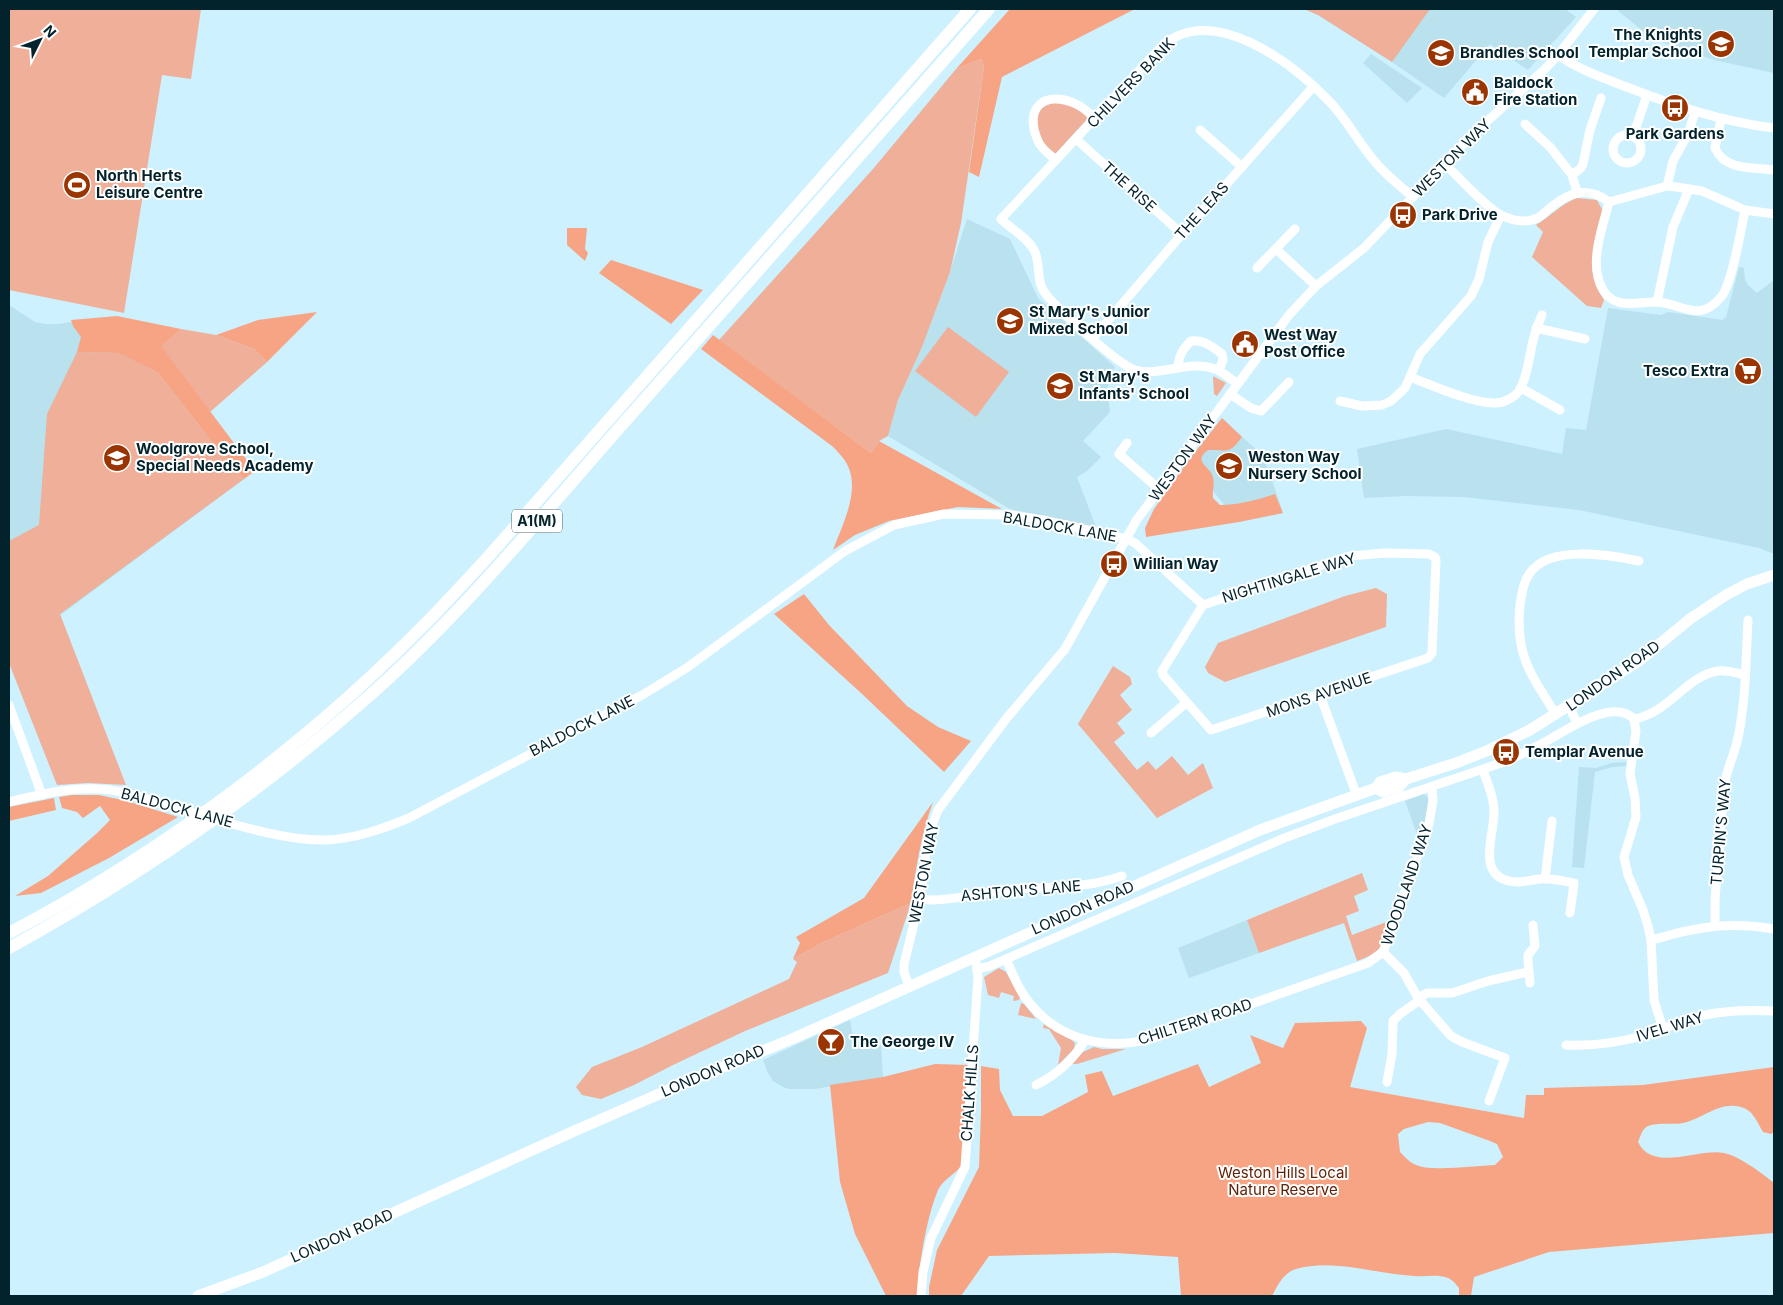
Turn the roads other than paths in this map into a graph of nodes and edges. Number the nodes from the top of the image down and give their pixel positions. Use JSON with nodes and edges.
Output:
{"nodes":[{"id":1,"x":970,"y":9,"type":"edge"},
{"id":2,"x":989,"y":9,"type":"edge"},
{"id":3,"x":1594,"y":9,"type":"edge"},
{"id":4,"x":1558,"y":55,"type":"junction"},
{"id":5,"x":1314,"y":86,"type":"junction"},
{"id":6,"x":1647,"y":95,"type":"junction"},
{"id":7,"x":1601,"y":98,"type":"dead end"},
{"id":8,"x":1695,"y":112,"type":"junction"},
{"id":9,"x":1095,"y":118,"type":"junction"},
{"id":10,"x":1721,"y":119,"type":"junction"},
{"id":11,"x":1525,"y":124,"type":"dead end"},
{"id":12,"x":1774,"y":128,"type":"edge"},
{"id":13,"x":1200,"y":130,"type":"dead end"},
{"id":14,"x":1633,"y":136,"type":"dead end"},
{"id":15,"x":1076,"y":140,"type":"junction"},
{"id":16,"x":1056,"y":160,"type":"junction"},
{"id":17,"x":1444,"y":163,"type":"junction"},
{"id":18,"x":1242,"y":167,"type":"junction"},
{"id":19,"x":1774,"y":170,"type":"edge"},
{"id":20,"x":1572,"y":175,"type":"junction"},
{"id":21,"x":1667,"y":186,"type":"junction"},
{"id":22,"x":1689,"y":189,"type":"junction"},
{"id":23,"x":1576,"y":192,"type":"junction"},
{"id":24,"x":1413,"y":197,"type":"junction"},
{"id":25,"x":1609,"y":202,"type":"junction"},
{"id":26,"x":1745,"y":210,"type":"junction"},
{"id":27,"x":1774,"y":214,"type":"edge"},
{"id":28,"x":1501,"y":215,"type":"junction"},
{"id":29,"x":1295,"y":229,"type":"dead end"},
{"id":30,"x":1182,"y":234,"type":"junction"},
{"id":31,"x":1276,"y":249,"type":"junction"},
{"id":32,"x":1257,"y":268,"type":"dead end"},
{"id":33,"x":1316,"y":286,"type":"junction"},
{"id":34,"x":1657,"y":302,"type":"junction"},
{"id":35,"x":1542,"y":315,"type":"dead end"},
{"id":36,"x":1536,"y":328,"type":"junction"},
{"id":37,"x":1093,"y":338,"type":"junction"},
{"id":38,"x":1585,"y":339,"type":"dead end"},
{"id":39,"x":1178,"y":368,"type":"junction"},
{"id":40,"x":1219,"y":370,"type":"junction"},
{"id":41,"x":1410,"y":377,"type":"junction"},
{"id":42,"x":1289,"y":382,"type":"dead end"},
{"id":43,"x":1238,"y":383,"type":"junction"},
{"id":44,"x":1521,"y":388,"type":"junction"},
{"id":45,"x":1230,"y":394,"type":"junction"},
{"id":46,"x":1340,"y":401,"type":"dead end"},
{"id":47,"x":1560,"y":410,"type":"dead end"},
{"id":48,"x":1127,"y":443,"type":"dead end"},
{"id":49,"x":1160,"y":490,"type":"junction"},
{"id":50,"x":1126,"y":539,"type":"junction"},
{"id":51,"x":1639,"y":561,"type":"dead end"},
{"id":52,"x":1774,"y":575,"type":"edge"},
{"id":53,"x":1203,"y":605,"type":"junction"},
{"id":54,"x":1748,"y":620,"type":"dead end"},
{"id":55,"x":1430,"y":656,"type":"joint"},
{"id":56,"x":1745,"y":675,"type":"junction"},
{"id":57,"x":1320,"y":695,"type":"junction"},
{"id":58,"x":1186,"y":703,"type":"junction"},
{"id":59,"x":9,"y":705,"type":"edge"},
{"id":60,"x":1569,"y":706,"type":"junction"},
{"id":61,"x":1556,"y":715,"type":"junction"},
{"id":62,"x":1634,"y":719,"type":"junction"},
{"id":63,"x":1577,"y":723,"type":"junction"},
{"id":64,"x":19,"y":732,"type":"junction"},
{"id":65,"x":1151,"y":733,"type":"dead end"},
{"id":66,"x":9,"y":736,"type":"edge"},
{"id":67,"x":1446,"y":767,"type":"junction"},
{"id":68,"x":1483,"y":770,"type":"junction"},
{"id":69,"x":1451,"y":780,"type":"junction"},
{"id":70,"x":1432,"y":787,"type":"junction"},
{"id":71,"x":42,"y":795,"type":"junction"},
{"id":72,"x":1356,"y":796,"type":"junction"},
{"id":73,"x":9,"y":802,"type":"edge"},
{"id":74,"x":1552,"y":820,"type":"dead end"},
{"id":75,"x":1227,"y":845,"type":"junction"},
{"id":76,"x":1233,"y":860,"type":"junction"},
{"id":77,"x":1122,"y":876,"type":"dead end"},
{"id":78,"x":1545,"y":879,"type":"junction"},
{"id":79,"x":920,"y":899,"type":"junction"},
{"id":80,"x":1570,"y":913,"type":"dead end"},
{"id":81,"x":1533,"y":925,"type":"dead end"},
{"id":82,"x":1715,"y":926,"type":"junction"},
{"id":83,"x":1774,"y":929,"type":"edge"},
{"id":84,"x":9,"y":933,"type":"edge"},
{"id":85,"x":1650,"y":940,"type":"junction"},
{"id":86,"x":9,"y":948,"type":"edge"},
{"id":87,"x":1383,"y":952,"type":"junction"},
{"id":88,"x":1006,"y":960,"type":"junction"},
{"id":89,"x":976,"y":963,"type":"junction"},
{"id":90,"x":1528,"y":972,"type":"junction"},
{"id":91,"x":1530,"y":983,"type":"dead end"},
{"id":92,"x":909,"y":986,"type":"junction"},
{"id":93,"x":1419,"y":999,"type":"junction"},
{"id":94,"x":1774,"y":1011,"type":"edge"},
{"id":95,"x":1663,"y":1029,"type":"junction"},
{"id":96,"x":1085,"y":1040,"type":"junction"},
{"id":97,"x":1566,"y":1045,"type":"dead end"},
{"id":98,"x":1387,"y":1082,"type":"dead end"},
{"id":99,"x":1036,"y":1085,"type":"dead end"},
{"id":100,"x":1489,"y":1101,"type":"dead end"},
{"id":101,"x":198,"y":1296,"type":"edge"},
{"id":102,"x":921,"y":1296,"type":"edge"}],
"edges":[{"from":1,"to":84,"type":"highway","number":"A1(M)"},
{"from":2,"to":86,"type":"highway","number":"A1(M)"},
{"from":3,"to":4,"type":"street","name":"WESTON WAY"},
{"from":4,"to":6,"type":"street"},
{"from":4,"to":17,"type":"street","name":"WESTON WAY"},
{"from":5,"to":9,"type":"street","name":"CHILVERS BANK"},
{"from":5,"to":18,"type":"street","name":"THE LEAS"},
{"from":5,"to":24,"type":"street","name":"CHILVERS BANK"},
{"from":6,"to":8,"type":"street"},
{"from":6,"to":14,"type":"street"},
{"from":7,"to":20,"type":"street"},
{"from":8,"to":10,"type":"street"},
{"from":8,"to":21,"type":"street"},
{"from":9,"to":15,"type":"street","name":"CHILVERS BANK"},
{"from":9,"to":16,"type":"street"},
{"from":10,"to":12,"type":"street"},
{"from":10,"to":19,"type":"street"},
{"from":11,"to":20,"type":"street"},
{"from":13,"to":18,"type":"street"},
{"from":15,"to":16,"type":"street","name":"CHILVERS BANK"},
{"from":15,"to":30,"type":"street","name":"THE RISE"},
{"from":16,"to":37,"type":"street","name":"CHILVERS BANK"},
{"from":17,"to":24,"type":"street","name":"WESTON WAY"},
{"from":17,"to":28,"type":"street"},
{"from":18,"to":30,"type":"street","name":"THE LEAS"},
{"from":20,"to":23,"type":"street"},
{"from":21,"to":22,"type":"street"},
{"from":21,"to":25,"type":"street"},
{"from":22,"to":26,"type":"street"},
{"from":22,"to":34,"type":"street"},
{"from":23,"to":25,"type":"street"},
{"from":23,"to":28,"type":"street"},
{"from":24,"to":33,"type":"street","name":"WESTON WAY"},
{"from":25,"to":34,"type":"street"},
{"from":26,"to":27,"type":"street"},
{"from":26,"to":34,"type":"street"},
{"from":28,"to":41,"type":"street"},
{"from":29,"to":31,"type":"street"},
{"from":30,"to":37,"type":"street","name":"THE LEAS"},
{"from":31,"to":32,"type":"street"},
{"from":31,"to":33,"type":"street"},
{"from":33,"to":43,"type":"street","name":"WESTON WAY"},
{"from":35,"to":36,"type":"street"},
{"from":36,"to":38,"type":"street"},
{"from":36,"to":44,"type":"street"},
{"from":37,"to":39,"type":"street"},
{"from":39,"to":40,"type":"street"},
{"from":39,"to":40,"type":"street"},
{"from":40,"to":43,"type":"street"},
{"from":41,"to":44,"type":"street"},
{"from":41,"to":46,"type":"street"},
{"from":42,"to":45,"type":"street"},
{"from":43,"to":45,"type":"street","name":"WESTON WAY"},
{"from":44,"to":47,"type":"street"},
{"from":45,"to":49,"type":"street","name":"WESTON WAY"},
{"from":48,"to":49,"type":"street"},
{"from":49,"to":50,"type":"street","name":"WESTON WAY"},
{"from":50,"to":53,"type":"street"},
{"from":50,"to":71,"type":"street","name":"BALDOCK LANE"},
{"from":50,"to":79,"type":"street","name":"WESTON WAY"},
{"from":51,"to":61,"type":"street"},
{"from":52,"to":60,"type":"main road","name":"LONDON ROAD"},
{"from":53,"to":55,"type":"street","name":"NIGHTINGALE WAY"},
{"from":53,"to":58,"type":"street"},
{"from":54,"to":56,"type":"street","name":"TURPIN'S WAY"},
{"from":55,"to":57,"type":"street","name":"MONS AVENUE"},
{"from":56,"to":62,"type":"street"},
{"from":56,"to":82,"type":"street","name":"TURPIN'S WAY"},
{"from":57,"to":58,"type":"street","name":"MONS AVENUE"},
{"from":57,"to":72,"type":"street"},
{"from":58,"to":65,"type":"street"},
{"from":59,"to":64,"type":"street"},
{"from":60,"to":61,"type":"main road","name":"LONDON ROAD"},
{"from":60,"to":63,"type":"street"},
{"from":61,"to":67,"type":"main road","name":"LONDON ROAD"},
{"from":62,"to":63,"type":"street","name":"LONDON ROAD"},
{"from":62,"to":85,"type":"street"},
{"from":63,"to":68,"type":"street","name":"LONDON ROAD"},
{"from":64,"to":66,"type":"street"},
{"from":64,"to":71,"type":"street"},
{"from":67,"to":69,"type":"street"},
{"from":67,"to":72,"type":"main road","name":"LONDON ROAD"},
{"from":68,"to":69,"type":"street","name":"LONDON ROAD"},
{"from":68,"to":78,"type":"street"},
{"from":69,"to":70,"type":"street","name":"LONDON ROAD"},
{"from":70,"to":76,"type":"street","name":"LONDON ROAD"},
{"from":70,"to":87,"type":"street","name":"WOODLAND WAY"},
{"from":71,"to":73,"type":"street","name":"BALDOCK LANE"},
{"from":72,"to":75,"type":"main road","name":"LONDON ROAD"},
{"from":74,"to":78,"type":"street"},
{"from":75,"to":76,"type":"street"},
{"from":75,"to":89,"type":"main road","name":"LONDON ROAD"},
{"from":76,"to":88,"type":"street","name":"LONDON ROAD"},
{"from":77,"to":79,"type":"street","name":"ASHTON'S LANE"},
{"from":78,"to":80,"type":"street"},
{"from":79,"to":92,"type":"street","name":"WESTON WAY"},
{"from":81,"to":90,"type":"street"},
{"from":82,"to":83,"type":"street"},
{"from":82,"to":85,"type":"street"},
{"from":85,"to":95,"type":"street"},
{"from":87,"to":93,"type":"street","name":"WOODLAND WAY"},
{"from":87,"to":96,"type":"street","name":"CHILTERN ROAD"},
{"from":88,"to":89,"type":"street","name":"LONDON ROAD"},
{"from":88,"to":96,"type":"street","name":"CHILTERN ROAD"},
{"from":89,"to":92,"type":"main road","name":"LONDON ROAD"},
{"from":89,"to":102,"type":"street","name":"CHALK HILLS"},
{"from":90,"to":91,"type":"street"},
{"from":90,"to":93,"type":"street"},
{"from":92,"to":101,"type":"main road","name":"LONDON ROAD"},
{"from":93,"to":98,"type":"street"},
{"from":93,"to":100,"type":"street","name":"WOODLAND WAY"},
{"from":94,"to":95,"type":"street","name":"IVEL WAY"},
{"from":95,"to":97,"type":"street","name":"IVEL WAY"},
{"from":96,"to":99,"type":"street"}]}
